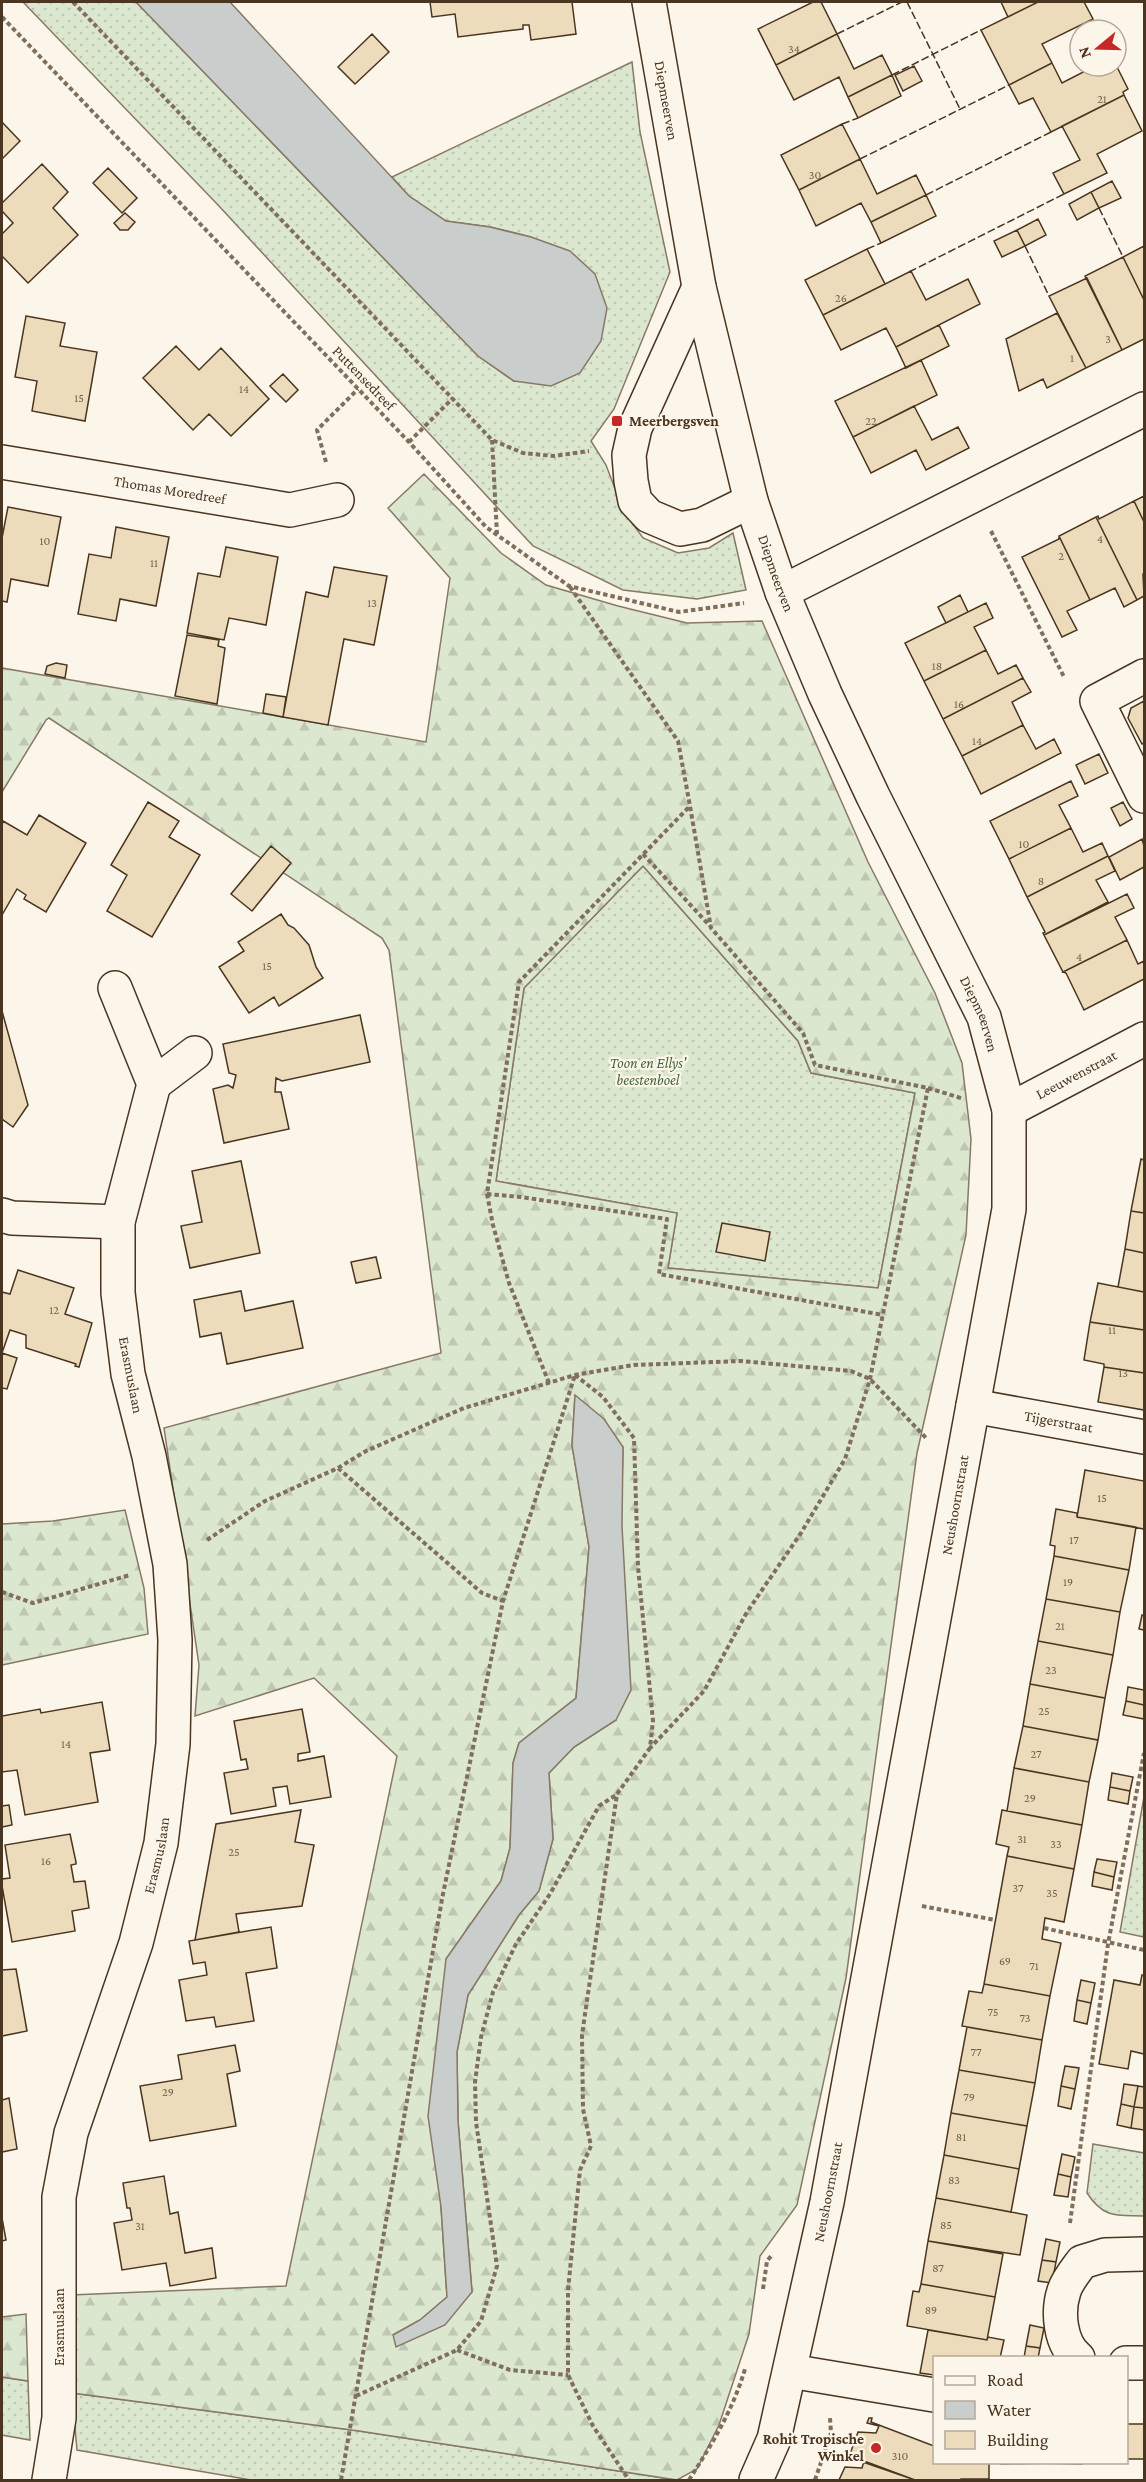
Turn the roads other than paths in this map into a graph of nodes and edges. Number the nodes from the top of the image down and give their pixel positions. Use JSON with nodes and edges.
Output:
{"nodes":[{"id":1,"x":649,"y":2,"type":"edge"},
{"id":2,"x":699,"y":287,"type":"junction"},
{"id":3,"x":1144,"y":409,"type":"edge"},
{"id":4,"x":2,"y":462,"type":"edge"},
{"id":5,"x":337,"y":500,"type":"road end"},
{"id":6,"x":752,"y":501,"type":"junction"},
{"id":7,"x":782,"y":592,"type":"junction"},
{"id":8,"x":1144,"y":676,"type":"edge"},
{"id":9,"x":1144,"y":796,"type":"edge"},
{"id":10,"x":115,"y":988,"type":"dead end"},
{"id":11,"x":1144,"y":1039,"type":"edge"},
{"id":12,"x":195,"y":1053,"type":"dead end"},
{"id":13,"x":154,"y":1084,"type":"junction"},
{"id":14,"x":1008,"y":1110,"type":"junction"},
{"id":15,"x":2,"y":1215,"type":"edge"},
{"id":16,"x":117,"y":1222,"type":"junction"},
{"id":17,"x":974,"y":1406,"type":"junction"},
{"id":18,"x":1144,"y":1437,"type":"edge"},
{"id":19,"x":1144,"y":2254,"type":"edge"},
{"id":20,"x":1076,"y":2356,"type":"edge"},
{"id":21,"x":1128,"y":2363,"type":"edge"},
{"id":22,"x":1144,"y":2363,"type":"edge"},
{"id":23,"x":790,"y":2371,"type":"junction"},
{"id":24,"x":933,"y":2395,"type":"edge"},
{"id":25,"x":49,"y":2481,"type":"edge"},
{"id":26,"x":756,"y":2481,"type":"edge"}],
"edges":[{"from":1,"to":2,"type":"street","name":"Diepmeerven"},
{"from":2,"to":6,"type":"street","name":"Diepmeerven"},
{"from":2,"to":6,"type":"street"},
{"from":3,"to":7,"type":"street"},
{"from":4,"to":5,"type":"street","name":"Thomas Moredreef"},
{"from":6,"to":7,"type":"street","name":"Diepmeerven"},
{"from":7,"to":14,"type":"street","name":"Diepmeerven"},
{"from":8,"to":9,"type":"street"},
{"from":10,"to":13,"type":"street"},
{"from":11,"to":14,"type":"street","name":"Leeuwenstraat"},
{"from":12,"to":13,"type":"street"},
{"from":13,"to":16,"type":"street","name":"Erasmuslaan"},
{"from":14,"to":17,"type":"street","name":"Neushoornstraat"},
{"from":15,"to":16,"type":"street"},
{"from":16,"to":25,"type":"street","name":"Erasmuslaan"},
{"from":17,"to":18,"type":"street","name":"Tijgerstraat"},
{"from":17,"to":23,"type":"street","name":"Neushoornstraat"},
{"from":19,"to":20,"type":"street"},
{"from":21,"to":22,"type":"street"},
{"from":23,"to":24,"type":"street"},
{"from":23,"to":26,"type":"street","name":"Neushoornstraat"}]}
